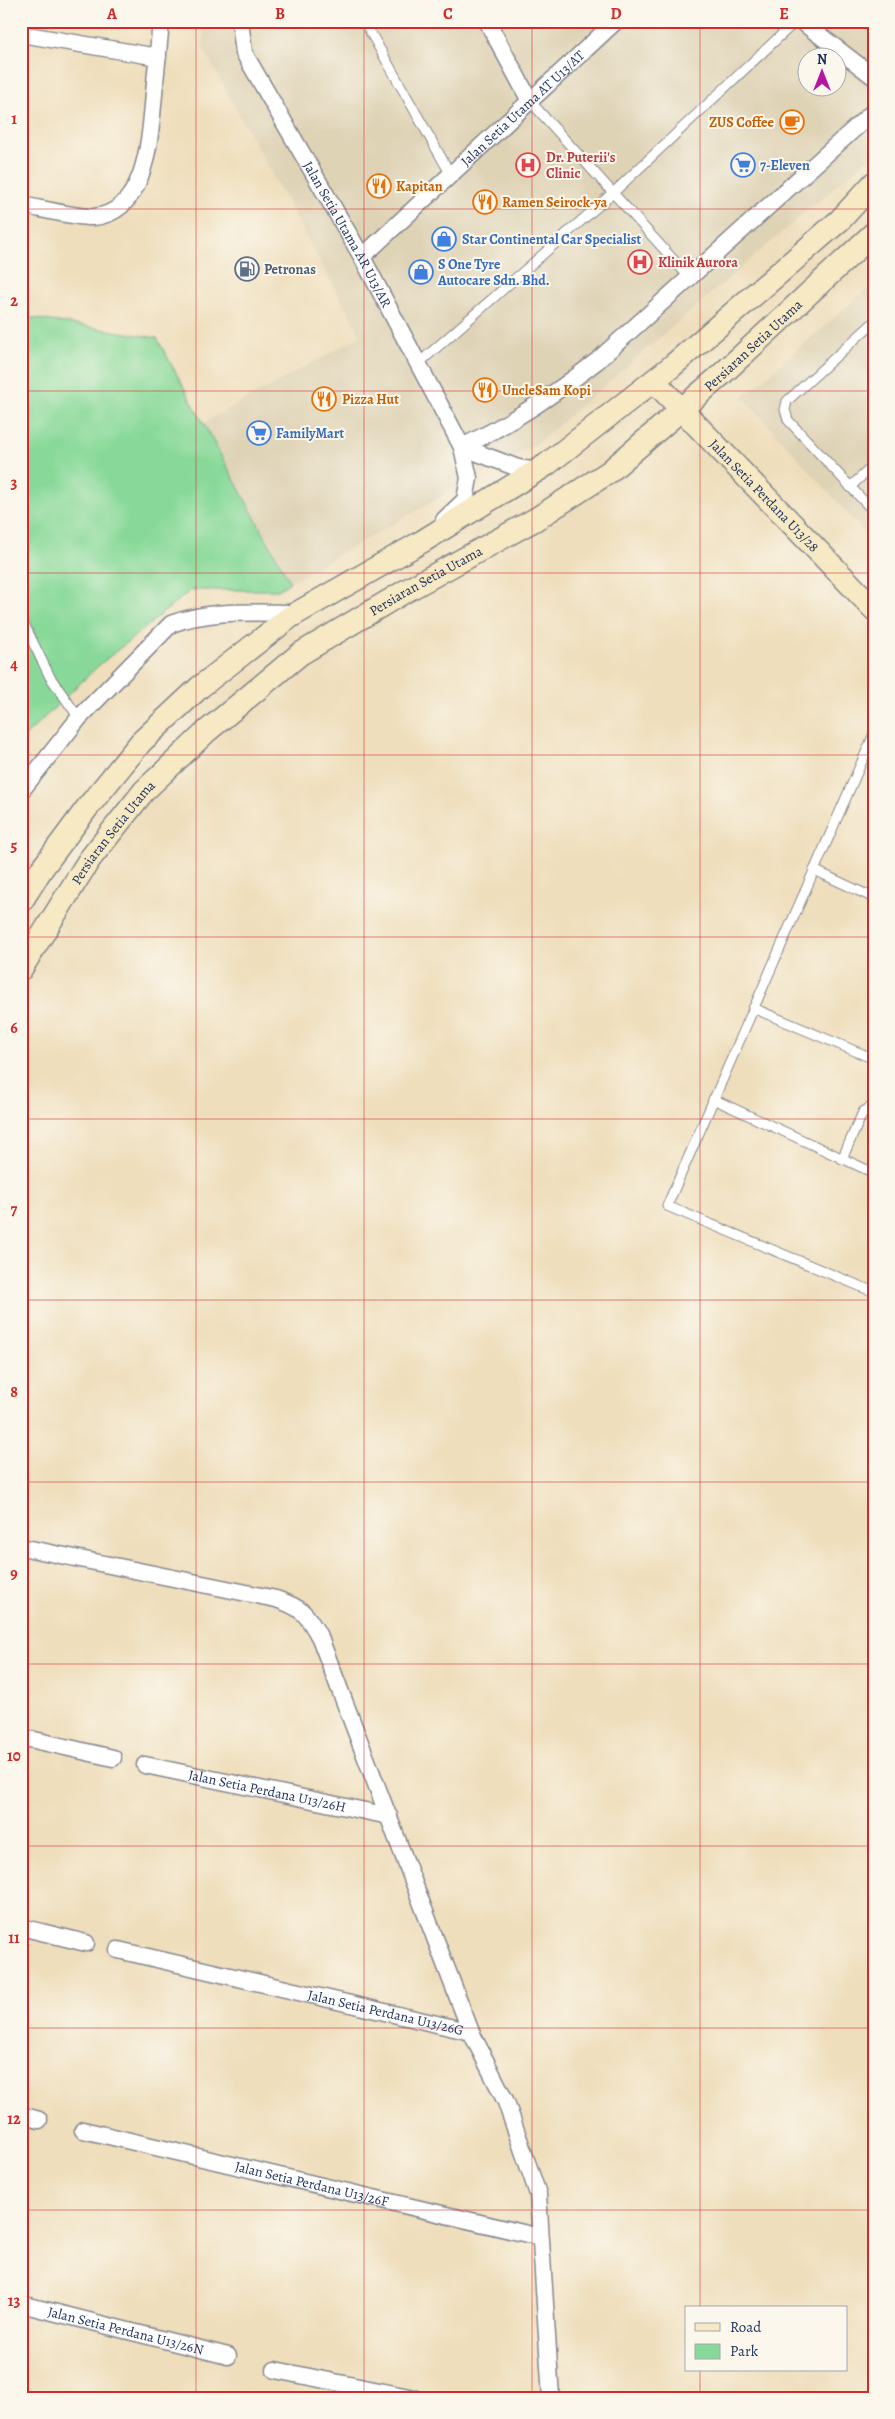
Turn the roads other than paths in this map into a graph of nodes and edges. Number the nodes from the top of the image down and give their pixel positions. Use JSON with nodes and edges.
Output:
{"nodes":[{"id":1,"x":161,"y":21,"type":"edge"},
{"id":2,"x":240,"y":21,"type":"edge"},
{"id":3,"x":364,"y":21,"type":"edge"},
{"id":4,"x":486,"y":21,"type":"edge"},
{"id":5,"x":616,"y":21,"type":"edge"},
{"id":6,"x":796,"y":21,"type":"edge"},
{"id":7,"x":801,"y":21,"type":"edge"},
{"id":8,"x":21,"y":34,"type":"edge"},
{"id":9,"x":158,"y":57,"type":"junction"},
{"id":10,"x":874,"y":77,"type":"edge"},
{"id":11,"x":530,"y":101,"type":"junction"},
{"id":12,"x":874,"y":112,"type":"edge"},
{"id":13,"x":451,"y":175,"type":"junction"},
{"id":14,"x":874,"y":183,"type":"edge"},
{"id":15,"x":614,"y":192,"type":"junction"},
{"id":16,"x":21,"y":205,"type":"edge"},
{"id":17,"x":874,"y":233,"type":"edge"},
{"id":18,"x":362,"y":257,"type":"junction"},
{"id":19,"x":689,"y":276,"type":"junction"},
{"id":20,"x":874,"y":322,"type":"edge"},
{"id":21,"x":419,"y":363,"type":"junction"},
{"id":22,"x":654,"y":381,"type":"junction"},
{"id":23,"x":682,"y":409,"type":"junction"},
{"id":24,"x":462,"y":447,"type":"junction"},
{"id":25,"x":874,"y":465,"type":"edge"},
{"id":26,"x":537,"y":471,"type":"junction"},
{"id":27,"x":850,"y":486,"type":"junction"},
{"id":28,"x":874,"y":512,"type":"edge"},
{"id":29,"x":423,"y":541,"type":"junction"},
{"id":30,"x":872,"y":604,"type":"edge"},
{"id":31,"x":297,"y":613,"type":"junction"},
{"id":32,"x":21,"y":618,"type":"edge"},
{"id":33,"x":79,"y":718,"type":"junction"},
{"id":34,"x":874,"y":734,"type":"edge"},
{"id":35,"x":21,"y":792,"type":"edge"},
{"id":36,"x":814,"y":870,"type":"junction"},
{"id":37,"x":874,"y":898,"type":"edge"},
{"id":38,"x":21,"y":902,"type":"edge"},
{"id":39,"x":21,"y":969,"type":"edge"},
{"id":40,"x":753,"y":1008,"type":"junction"},
{"id":41,"x":874,"y":1059,"type":"edge"},
{"id":42,"x":713,"y":1099,"type":"junction"},
{"id":43,"x":874,"y":1105,"type":"edge"},
{"id":44,"x":842,"y":1158,"type":"junction"},
{"id":45,"x":874,"y":1173,"type":"edge"},
{"id":46,"x":874,"y":1292,"type":"edge"},
{"id":47,"x":21,"y":1547,"type":"edge"},
{"id":48,"x":21,"y":1737,"type":"edge"},
{"id":49,"x":113,"y":1758,"type":"dead end"},
{"id":50,"x":145,"y":1765,"type":"dead end"},
{"id":51,"x":389,"y":1816,"type":"junction"},
{"id":52,"x":21,"y":1927,"type":"edge"},
{"id":53,"x":86,"y":1943,"type":"dead end"},
{"id":54,"x":118,"y":1950,"type":"dead end"},
{"id":55,"x":471,"y":2032,"type":"junction"},
{"id":56,"x":21,"y":2116,"type":"edge"},
{"id":57,"x":39,"y":2120,"type":"dead end"},
{"id":58,"x":83,"y":2130,"type":"dead end"},
{"id":59,"x":540,"y":2237,"type":"junction"},
{"id":60,"x":21,"y":2304,"type":"edge"},
{"id":61,"x":228,"y":2356,"type":"dead end"},
{"id":62,"x":275,"y":2370,"type":"dead end"},
{"id":63,"x":414,"y":2398,"type":"edge"},
{"id":64,"x":550,"y":2398,"type":"edge"}],
"edges":[{"from":1,"to":9,"type":"street"},
{"from":2,"to":18,"type":"street","name":"Jalan Setia Utama AR U13/AR"},
{"from":3,"to":13,"type":"lane"},
{"from":4,"to":11,"type":"street"},
{"from":5,"to":11,"type":"street","name":"Jalan Setia Utama AT U13/AT"},
{"from":6,"to":15,"type":"lane"},
{"from":7,"to":10,"type":"street"},
{"from":8,"to":9,"type":"street"},
{"from":9,"to":16,"type":"street"},
{"from":11,"to":13,"type":"street","name":"Jalan Setia Utama AT U13/AT"},
{"from":11,"to":15,"type":"lane"},
{"from":12,"to":19,"type":"street"},
{"from":13,"to":18,"type":"street","name":"Jalan Setia Utama AT U13/AT"},
{"from":14,"to":22,"type":"street"},
{"from":15,"to":19,"type":"lane"},
{"from":15,"to":21,"type":"lane"},
{"from":17,"to":23,"type":"street","name":"Persiaran Setia Utama"},
{"from":18,"to":21,"type":"street","name":"Jalan Setia Utama AR U13/AR"},
{"from":19,"to":24,"type":"street"},
{"from":20,"to":27,"type":"lane"},
{"from":21,"to":24,"type":"street","name":"Jalan Setia Utama AR U13/AR"},
{"from":22,"to":23,"type":"street","name":"Jalan Setia Perdana U13/28"},
{"from":22,"to":26,"type":"street"},
{"from":23,"to":30,"type":"street","name":"Jalan Setia Perdana U13/28"},
{"from":23,"to":39,"type":"street","name":"Persiaran Setia Utama"},
{"from":24,"to":26,"type":"street"},
{"from":24,"to":29,"type":"street"},
{"from":25,"to":27,"type":"lane"},
{"from":26,"to":29,"type":"street"},
{"from":27,"to":28,"type":"lane"},
{"from":29,"to":31,"type":"street"},
{"from":31,"to":33,"type":"street"},
{"from":31,"to":38,"type":"street"},
{"from":32,"to":33,"type":"lane"},
{"from":33,"to":35,"type":"street"},
{"from":34,"to":36,"type":"lane"},
{"from":36,"to":37,"type":"lane"},
{"from":36,"to":40,"type":"lane"},
{"from":40,"to":41,"type":"lane"},
{"from":40,"to":42,"type":"lane"},
{"from":42,"to":44,"type":"lane"},
{"from":42,"to":46,"type":"lane"},
{"from":43,"to":44,"type":"lane"},
{"from":44,"to":45,"type":"lane"},
{"from":47,"to":51,"type":"street"},
{"from":48,"to":49,"type":"street"},
{"from":50,"to":51,"type":"street","name":"Jalan Setia Perdana U13/26H"},
{"from":51,"to":55,"type":"street"},
{"from":52,"to":53,"type":"street"},
{"from":54,"to":55,"type":"street","name":"Jalan Setia Perdana U13/26G"},
{"from":55,"to":59,"type":"street","name":"Jalan Setia Perdana U13/26G"},
{"from":56,"to":57,"type":"street"},
{"from":58,"to":59,"type":"street","name":"Jalan Setia Perdana U13/26F"},
{"from":59,"to":64,"type":"street","name":"Jalan Setia Perdana U13/26G"},
{"from":60,"to":61,"type":"street","name":"Jalan Setia Perdana U13/26N"},
{"from":62,"to":63,"type":"street"}]}
